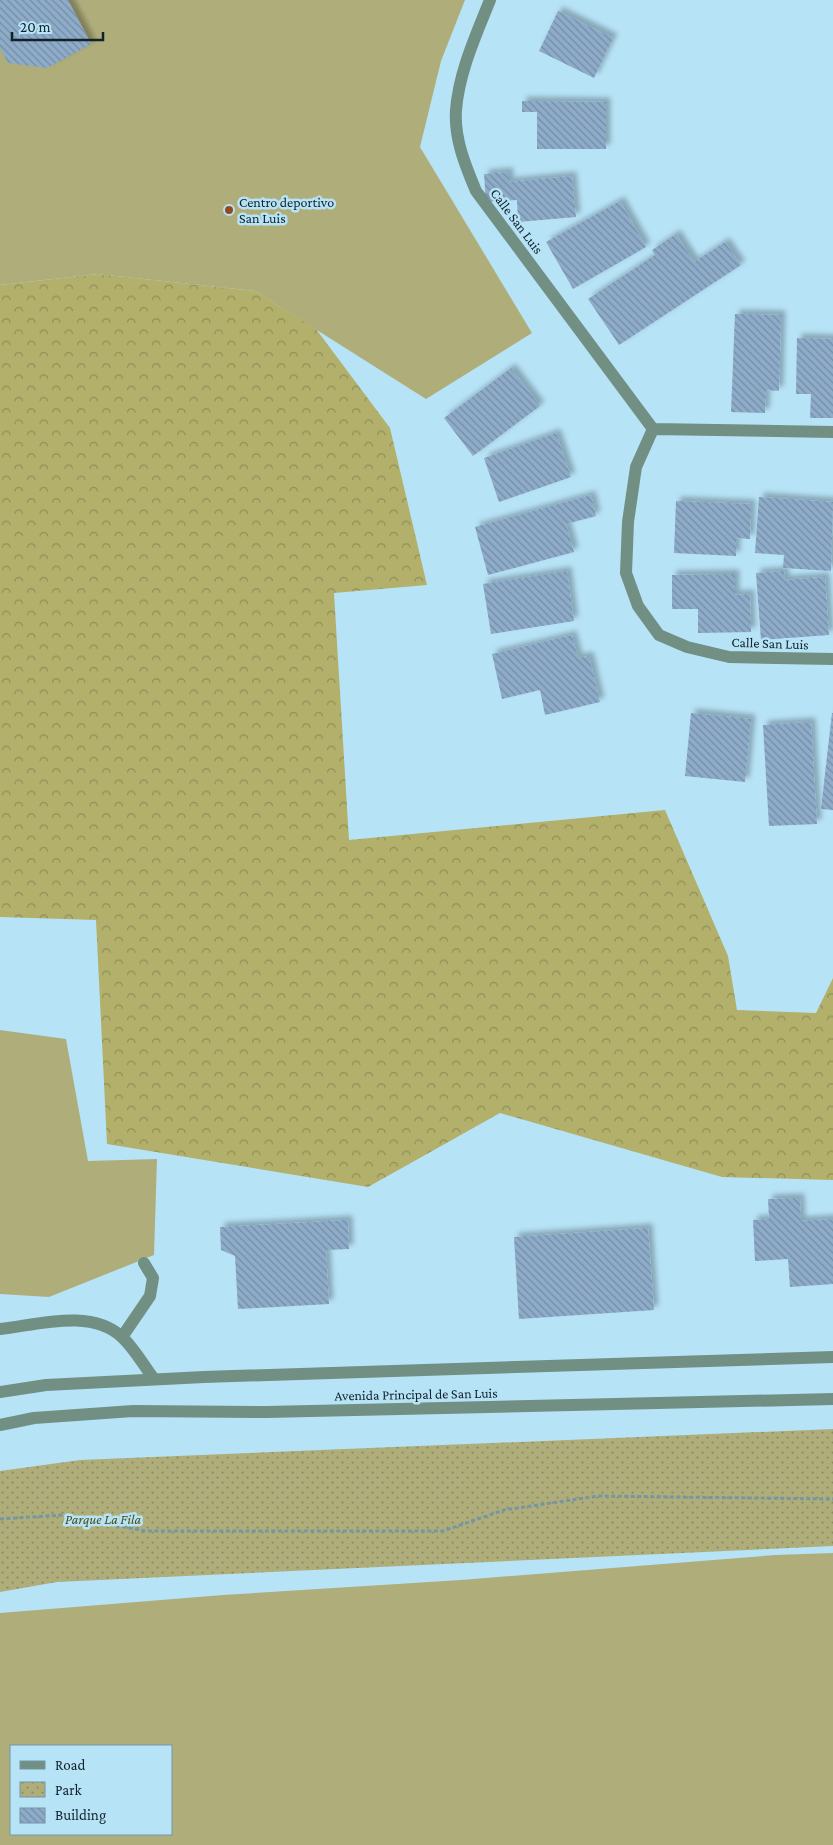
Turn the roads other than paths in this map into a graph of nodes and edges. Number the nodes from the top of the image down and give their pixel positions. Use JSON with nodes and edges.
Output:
{"nodes":[{"id":1,"x":490,"y":0,"type":"edge"},
{"id":2,"x":653,"y":429,"type":"junction"},
{"id":3,"x":833,"y":432,"type":"edge"},
{"id":4,"x":833,"y":659,"type":"edge"},
{"id":5,"x":144,"y":1264,"type":"dead end"},
{"id":6,"x":0,"y":1330,"type":"edge"},
{"id":7,"x":122,"y":1337,"type":"junction"},
{"id":8,"x":833,"y":1357,"type":"edge"},
{"id":9,"x":154,"y":1380,"type":"junction"},
{"id":10,"x":0,"y":1392,"type":"edge"},
{"id":11,"x":833,"y":1399,"type":"edge"},
{"id":12,"x":0,"y":1425,"type":"edge"}],
"edges":[{"from":1,"to":2,"type":"street","name":"Calle San Luis"},
{"from":2,"to":3,"type":"street"},
{"from":2,"to":4,"type":"street","name":"Calle San Luis"},
{"from":5,"to":7,"type":"street"},
{"from":6,"to":7,"type":"street"},
{"from":7,"to":9,"type":"street"},
{"from":8,"to":9,"type":"street","name":"Avenida Principal de San Luis"},
{"from":9,"to":10,"type":"street","name":"Avenida Principal de San Luis"},
{"from":11,"to":12,"type":"street","name":"Avenida Principal de San Luis"}]}
